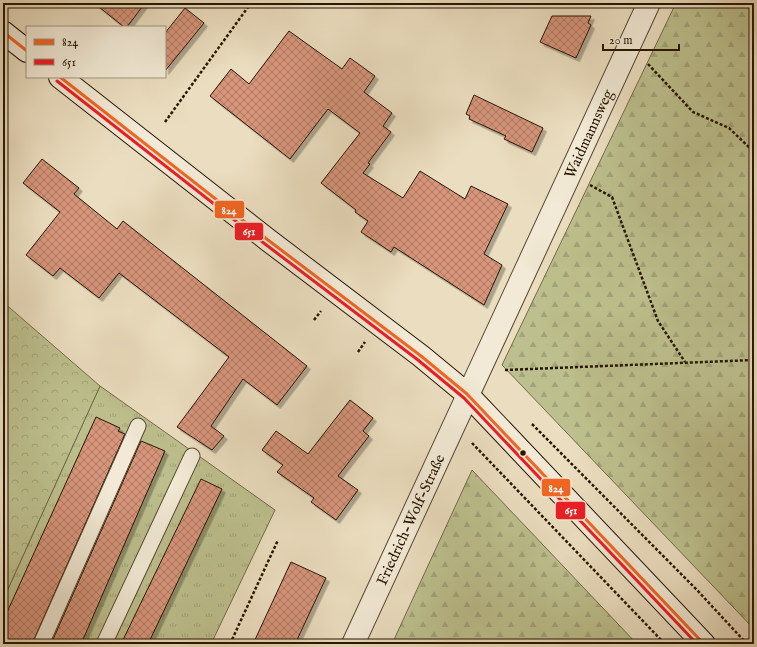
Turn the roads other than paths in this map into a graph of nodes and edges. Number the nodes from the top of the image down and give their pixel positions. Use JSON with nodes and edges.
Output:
{"nodes":[{"id":1,"x":649,"y":3,"type":"edge"},
{"id":2,"x":3,"y":32,"type":"edge"},
{"id":3,"x":26,"y":50,"type":"edge"},
{"id":4,"x":61,"y":78,"type":"edge"},
{"id":5,"x":468,"y":394,"type":"junction"},
{"id":6,"x":138,"y":426,"type":"dead end"},
{"id":7,"x":192,"y":456,"type":"dead end"},
{"id":8,"x":41,"y":644,"type":"edge"},
{"id":9,"x":104,"y":644,"type":"edge"},
{"id":10,"x":353,"y":644,"type":"edge"},
{"id":11,"x":704,"y":644,"type":"edge"}],
"edges":[{"from":1,"to":5,"type":"main road","name":"Waidmannsweg"},
{"from":2,"to":3,"type":"main road"},
{"from":4,"to":5,"type":"main road"},
{"from":5,"to":10,"type":"main road","name":"Friedrich-Wolf-Straße"},
{"from":5,"to":11,"type":"main road"},
{"from":6,"to":8,"type":"lane"},
{"from":7,"to":9,"type":"lane"}]}
